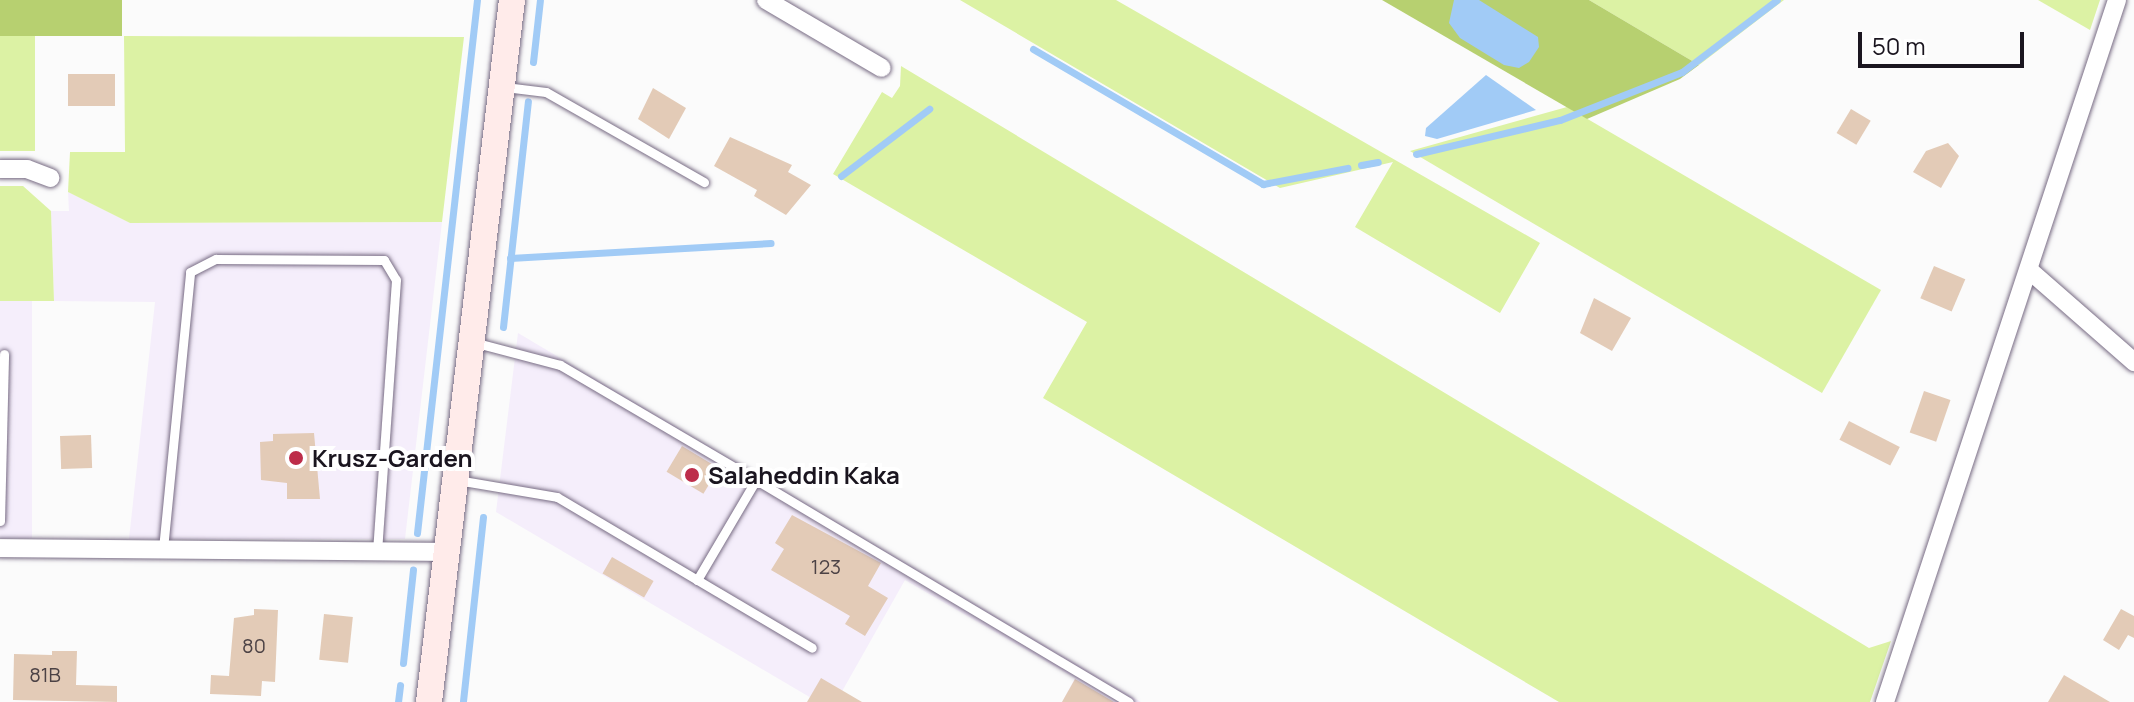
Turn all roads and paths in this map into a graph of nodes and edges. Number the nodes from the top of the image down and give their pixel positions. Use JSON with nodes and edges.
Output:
{"nodes":[{"id":1,"x":512,"y":0,"type":"edge"},
{"id":2,"x":766,"y":0,"type":"edge"},
{"id":3,"x":2117,"y":0,"type":"edge"},
{"id":4,"x":882,"y":68,"type":"dead end"},
{"id":5,"x":502,"y":87,"type":"junction"},
{"id":6,"x":0,"y":169,"type":"edge"},
{"id":7,"x":50,"y":178,"type":"dead end"},
{"id":8,"x":704,"y":182,"type":"dead end"},
{"id":9,"x":2029,"y":270,"type":"junction"},
{"id":10,"x":471,"y":342,"type":"junction"},
{"id":11,"x":4,"y":354,"type":"dead end"},
{"id":12,"x":2134,"y":362,"type":"edge"},
{"id":13,"x":454,"y":480,"type":"junction"},
{"id":14,"x":756,"y":480,"type":"junction"},
{"id":15,"x":0,"y":521,"type":"edge"},
{"id":16,"x":0,"y":548,"type":"edge"},
{"id":17,"x":163,"y":549,"type":"junction"},
{"id":18,"x":377,"y":551,"type":"junction"},
{"id":19,"x":444,"y":552,"type":"junction"},
{"id":20,"x":697,"y":580,"type":"junction"},
{"id":21,"x":812,"y":648,"type":"dead end"},
{"id":22,"x":429,"y":702,"type":"edge"},
{"id":23,"x":1129,"y":702,"type":"edge"},
{"id":24,"x":1885,"y":702,"type":"edge"}],
"edges":[{"from":1,"to":5,"type":"street"},
{"from":2,"to":4,"type":"street"},
{"from":3,"to":9,"type":"street"},
{"from":5,"to":8,"type":"lane"},
{"from":5,"to":10,"type":"street"},
{"from":6,"to":7,"type":"street"},
{"from":9,"to":12,"type":"street"},
{"from":9,"to":24,"type":"street"},
{"from":10,"to":13,"type":"street"},
{"from":10,"to":14,"type":"lane"},
{"from":11,"to":15,"type":"lane"},
{"from":13,"to":19,"type":"street"},
{"from":13,"to":20,"type":"lane"},
{"from":14,"to":20,"type":"lane"},
{"from":14,"to":23,"type":"lane"},
{"from":16,"to":17,"type":"street"},
{"from":17,"to":18,"type":"street"},
{"from":17,"to":18,"type":"lane"},
{"from":18,"to":19,"type":"street"},
{"from":19,"to":22,"type":"street"},
{"from":20,"to":21,"type":"lane"}]}
